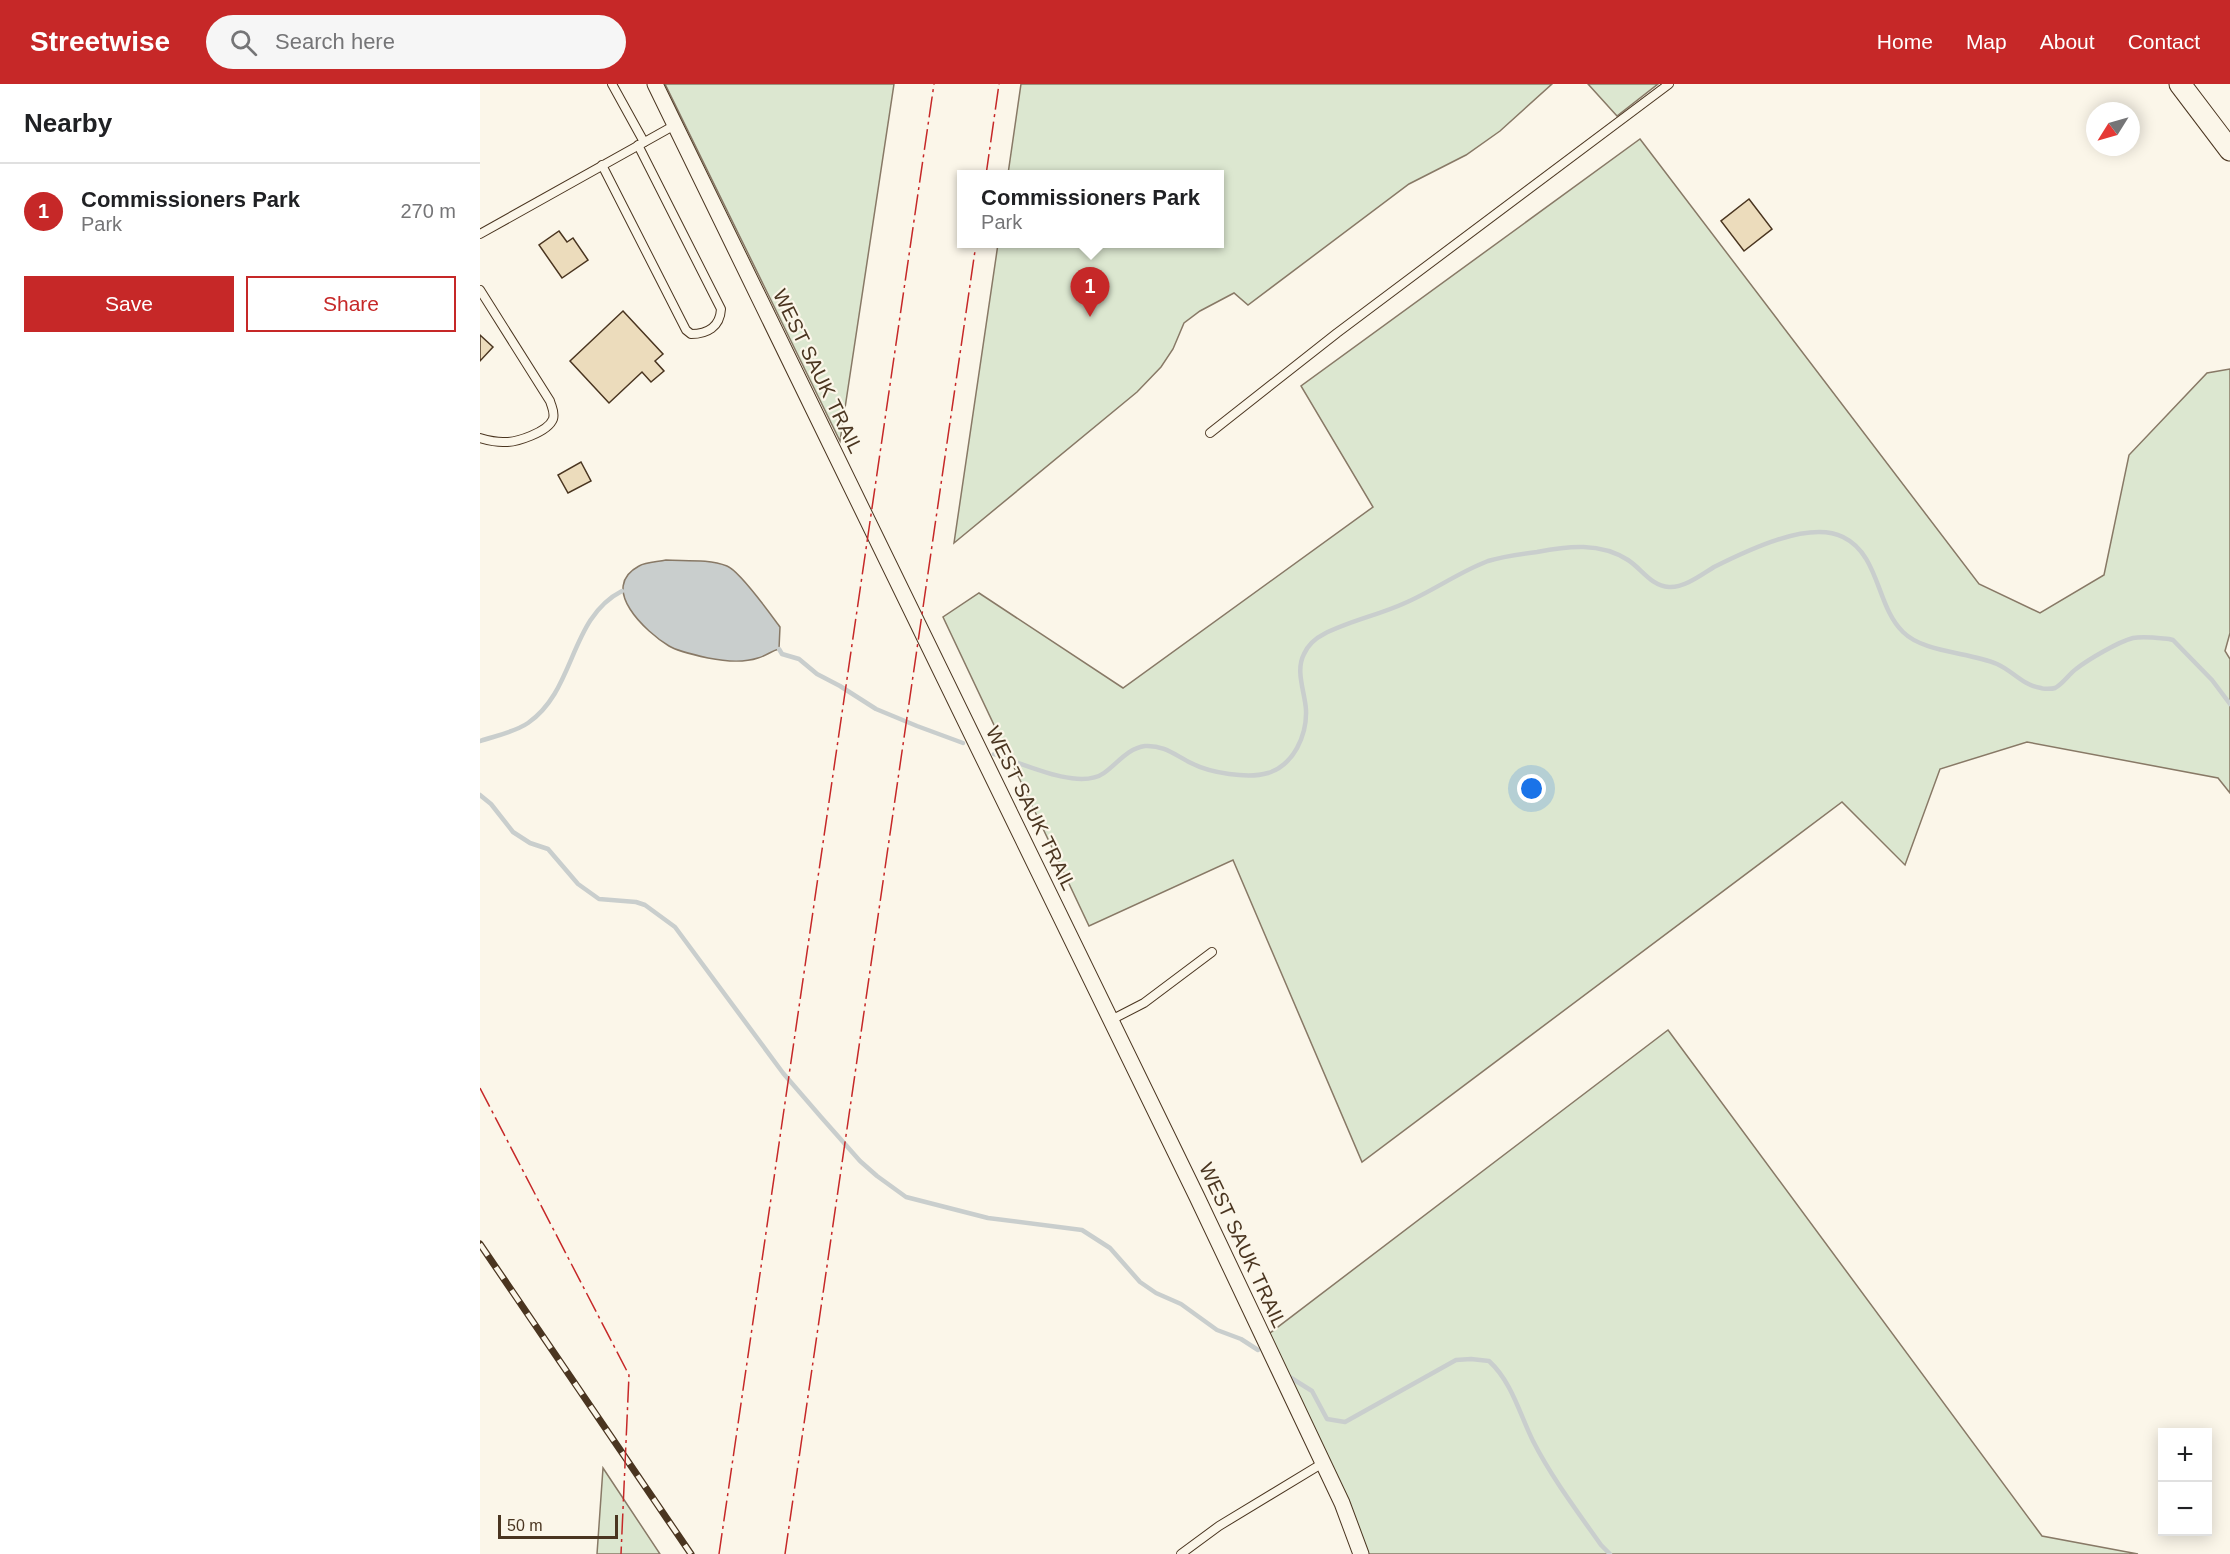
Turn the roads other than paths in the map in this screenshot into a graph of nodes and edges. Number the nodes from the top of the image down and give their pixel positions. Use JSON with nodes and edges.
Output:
{"nodes":[{"id":1,"x":612,"y":84,"type":"edge"},
{"id":2,"x":655,"y":84,"type":"edge"},
{"id":3,"x":1669,"y":84,"type":"edge"},
{"id":4,"x":2180,"y":84,"type":"edge"},
{"id":5,"x":675,"y":125,"type":"junction"},
{"id":6,"x":641,"y":144,"type":"junction"},
{"id":7,"x":2230,"y":150,"type":"edge"},
{"id":8,"x":602,"y":165,"type":"junction"},
{"id":9,"x":480,"y":234,"type":"edge"},
{"id":10,"x":480,"y":290,"type":"edge"},
{"id":11,"x":1210,"y":433,"type":"dead end"},
{"id":12,"x":480,"y":438,"type":"edge"},
{"id":13,"x":1212,"y":952,"type":"dead end"},
{"id":14,"x":1111,"y":1020,"type":"junction"},
{"id":15,"x":1323,"y":1463,"type":"junction"},
{"id":16,"x":1181,"y":1554,"type":"edge"},
{"id":17,"x":1361,"y":1554,"type":"edge"}],
"edges":[{"from":1,"to":6,"type":"lane"},
{"from":2,"to":5,"type":"street","name":"WEST SAUK TRAIL"},
{"from":3,"to":11,"type":"lane"},
{"from":4,"to":7,"type":"main road"},
{"from":5,"to":6,"type":"lane"},
{"from":5,"to":14,"type":"street","name":"WEST SAUK TRAIL"},
{"from":6,"to":8,"type":"lane"},
{"from":6,"to":8,"type":"lane"},
{"from":8,"to":9,"type":"lane"},
{"from":10,"to":12,"type":"lane"},
{"from":13,"to":14,"type":"lane"},
{"from":14,"to":15,"type":"street","name":"WEST SAUK TRAIL"},
{"from":15,"to":16,"type":"lane"},
{"from":15,"to":17,"type":"street","name":"WEST SAUK TRAIL"}]}
